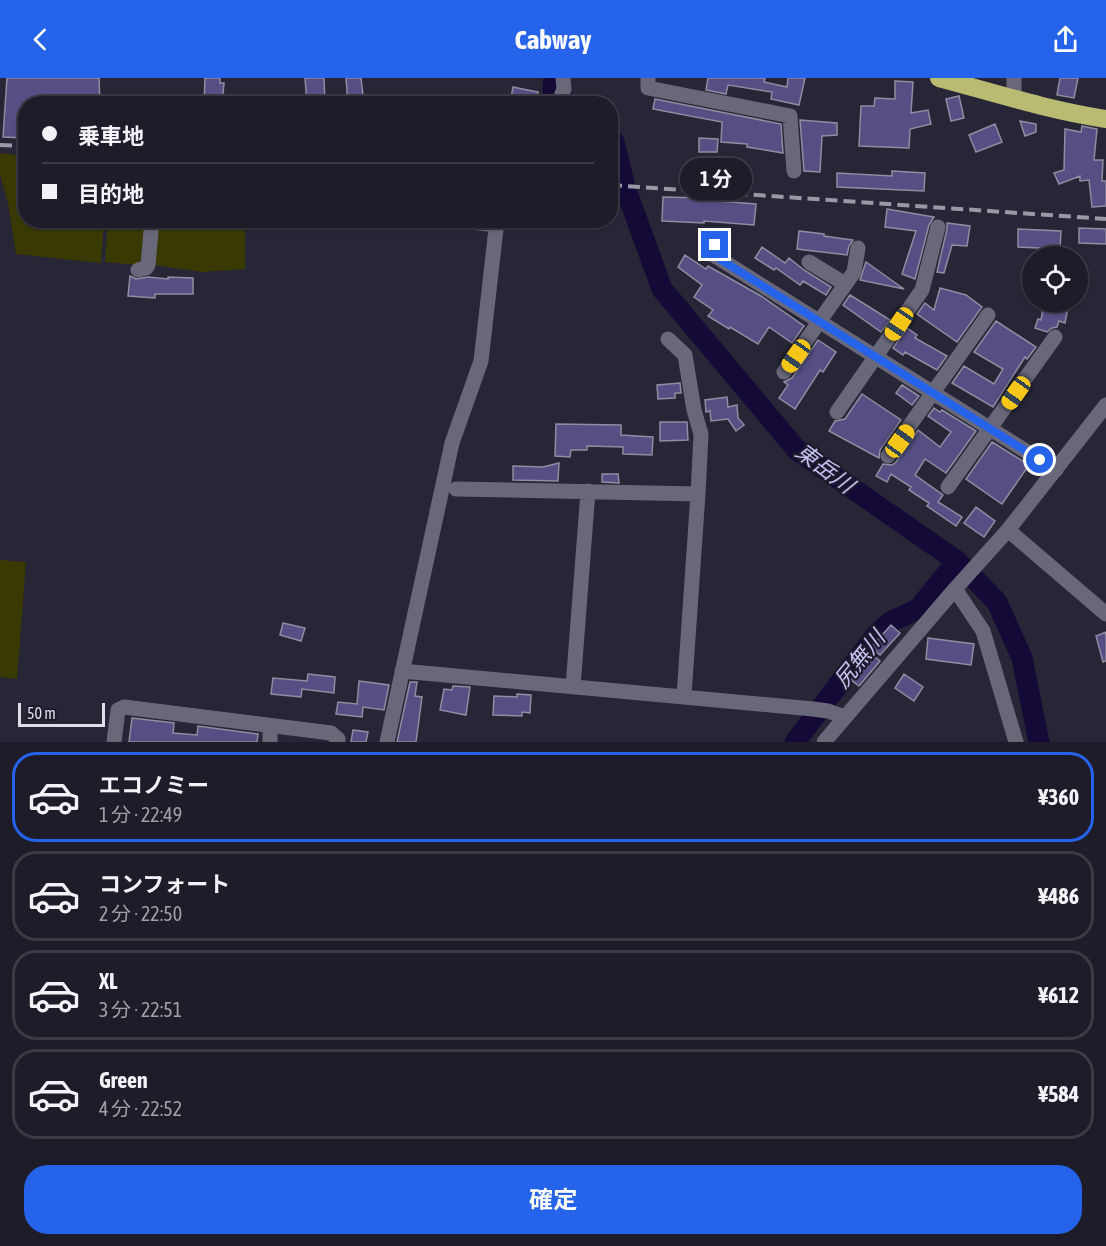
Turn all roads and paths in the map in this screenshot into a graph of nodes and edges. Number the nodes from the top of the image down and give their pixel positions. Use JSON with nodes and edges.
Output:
{"nodes":[{"id":1,"x":648,"y":78,"type":"edge"},
{"id":2,"x":939,"y":78,"type":"edge"},
{"id":3,"x":1014,"y":78,"type":"edge"},
{"id":4,"x":965,"y":82,"type":"edge"},
{"id":5,"x":1014,"y":100,"type":"junction"},
{"id":6,"x":1106,"y":119,"type":"edge"},
{"id":7,"x":794,"y":171,"type":"dead end"},
{"id":8,"x":938,"y":227,"type":"dead end"},
{"id":9,"x":151,"y":228,"type":"edge"},
{"id":10,"x":495,"y":228,"type":"edge"},
{"id":11,"x":715,"y":245,"type":"dead end"},
{"id":12,"x":858,"y":248,"type":"dead end"},
{"id":13,"x":809,"y":262,"type":"dead end"},
{"id":14,"x":138,"y":270,"type":"dead end"},
{"id":15,"x":845,"y":284,"type":"junction"},
{"id":16,"x":988,"y":315,"type":"dead end"},
{"id":17,"x":819,"y":322,"type":"junction"},
{"id":18,"x":1055,"y":337,"type":"dead end"},
{"id":19,"x":668,"y":339,"type":"dead end"},
{"id":20,"x":876,"y":358,"type":"junction"},
{"id":21,"x":784,"y":372,"type":"dead end"},
{"id":22,"x":934,"y":394,"type":"junction"},
{"id":23,"x":1106,"y":405,"type":"edge"},
{"id":24,"x":837,"y":412,"type":"dead end"},
{"id":25,"x":990,"y":429,"type":"junction"},
{"id":26,"x":888,"y":456,"type":"dead end"},
{"id":27,"x":1056,"y":470,"type":"junction"},
{"id":28,"x":948,"y":488,"type":"dead end"},
{"id":29,"x":456,"y":489,"type":"dead end"},
{"id":30,"x":588,"y":491,"type":"junction"},
{"id":31,"x":698,"y":494,"type":"junction"},
{"id":32,"x":1008,"y":530,"type":"junction"},
{"id":33,"x":958,"y":586,"type":"junction"},
{"id":34,"x":1106,"y":614,"type":"edge"},
{"id":35,"x":402,"y":671,"type":"junction"},
{"id":36,"x":573,"y":687,"type":"junction"},
{"id":37,"x":684,"y":696,"type":"junction"},
{"id":38,"x":845,"y":717,"type":"junction"},
{"id":39,"x":270,"y":726,"type":"junction"},
{"id":40,"x":114,"y":742,"type":"edge"},
{"id":41,"x":270,"y":742,"type":"edge"},
{"id":42,"x":338,"y":742,"type":"edge"},
{"id":43,"x":387,"y":742,"type":"edge"},
{"id":44,"x":824,"y":742,"type":"edge"},
{"id":45,"x":1016,"y":742,"type":"edge"}],
"edges":[{"from":1,"to":7,"type":"street"},
{"from":2,"to":4,"type":"highway"},
{"from":3,"to":5,"type":"street"},
{"from":4,"to":5,"type":"highway"},
{"from":5,"to":6,"type":"highway"},
{"from":8,"to":20,"type":"street"},
{"from":9,"to":14,"type":"street"},
{"from":10,"to":35,"type":"street"},
{"from":11,"to":17,"type":"street"},
{"from":12,"to":15,"type":"street"},
{"from":13,"to":15,"type":"street"},
{"from":15,"to":17,"type":"street"},
{"from":16,"to":22,"type":"street"},
{"from":17,"to":20,"type":"street"},
{"from":17,"to":21,"type":"street"},
{"from":18,"to":25,"type":"street"},
{"from":19,"to":31,"type":"street"},
{"from":20,"to":22,"type":"street"},
{"from":20,"to":24,"type":"street"},
{"from":22,"to":25,"type":"street"},
{"from":22,"to":26,"type":"street"},
{"from":23,"to":27,"type":"street"},
{"from":25,"to":27,"type":"street"},
{"from":25,"to":28,"type":"street"},
{"from":27,"to":32,"type":"street"},
{"from":29,"to":30,"type":"street"},
{"from":30,"to":31,"type":"street"},
{"from":30,"to":36,"type":"street"},
{"from":31,"to":37,"type":"street"},
{"from":32,"to":33,"type":"street"},
{"from":32,"to":34,"type":"street"},
{"from":33,"to":38,"type":"street"},
{"from":33,"to":45,"type":"street"},
{"from":35,"to":36,"type":"street"},
{"from":35,"to":43,"type":"street"},
{"from":36,"to":37,"type":"street"},
{"from":37,"to":38,"type":"street"},
{"from":38,"to":44,"type":"street"},
{"from":39,"to":40,"type":"street"},
{"from":39,"to":41,"type":"street"},
{"from":39,"to":42,"type":"street"}]}
